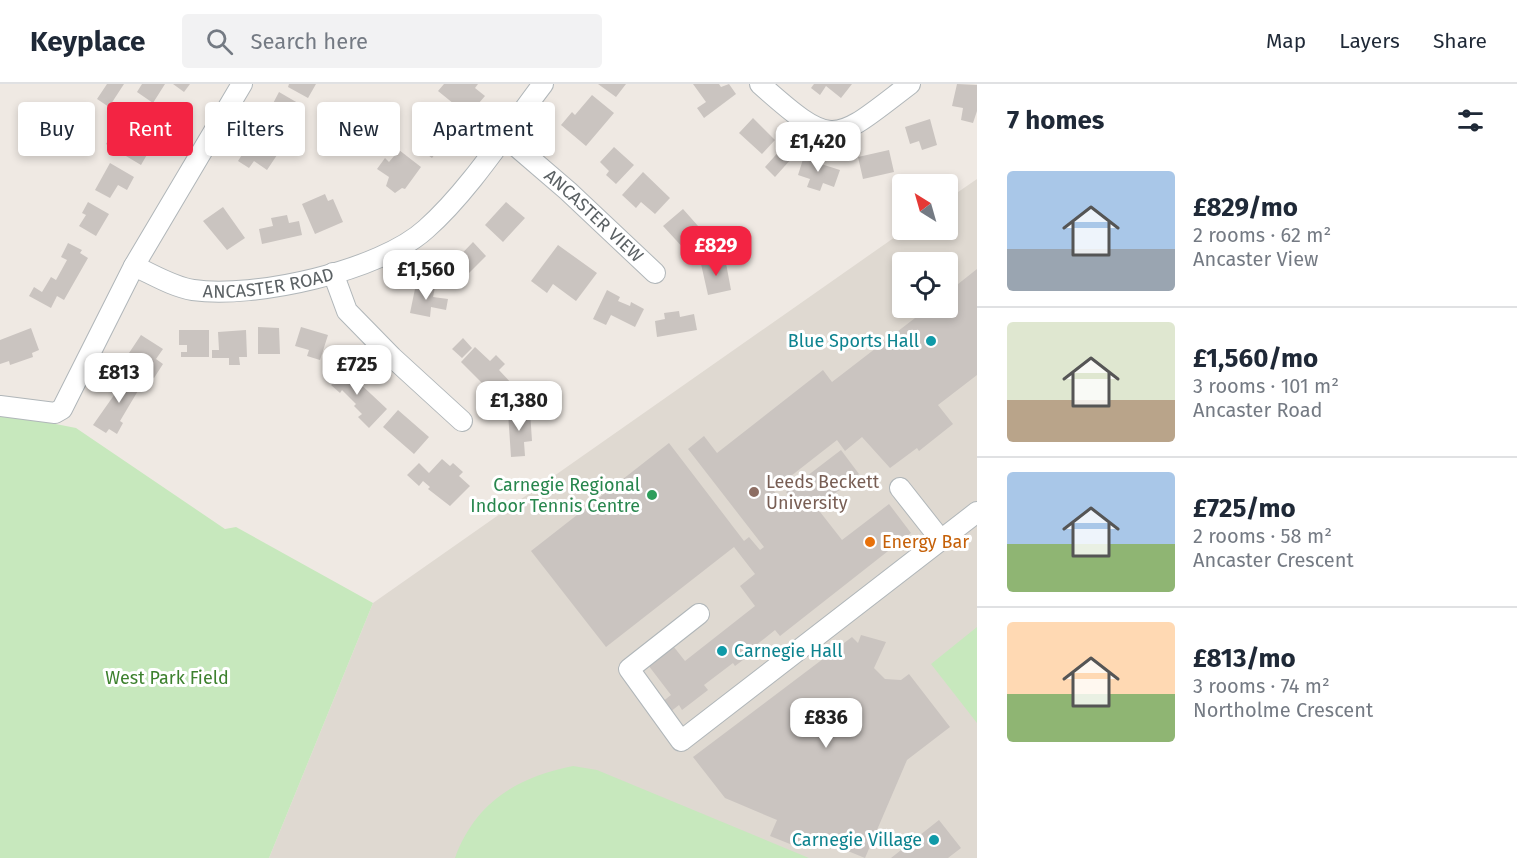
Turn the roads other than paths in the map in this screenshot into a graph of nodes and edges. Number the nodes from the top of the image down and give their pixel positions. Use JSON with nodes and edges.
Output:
{"nodes":[{"id":1,"x":242,"y":84,"type":"edge"},
{"id":2,"x":543,"y":84,"type":"edge"},
{"id":3,"x":760,"y":84,"type":"edge"},
{"id":4,"x":910,"y":84,"type":"edge"},
{"id":5,"x":530,"y":102,"type":"edge"},
{"id":6,"x":488,"y":156,"type":"edge"},
{"id":7,"x":527,"y":156,"type":"edge"},
{"id":8,"x":134,"y":266,"type":"junction"},
{"id":9,"x":333,"y":273,"type":"junction"},
{"id":10,"x":655,"y":273,"type":"dead end"},
{"id":11,"x":0,"y":406,"type":"edge"},
{"id":12,"x":462,"y":421,"type":"dead end"},
{"id":13,"x":900,"y":488,"type":"dead end"},
{"id":14,"x":977,"y":513,"type":"edge"},
{"id":15,"x":941,"y":540,"type":"junction"},
{"id":16,"x":699,"y":614,"type":"dead end"}],
"edges":[{"from":1,"to":8,"type":"street"},
{"from":2,"to":5,"type":"street","name":"ANCASTER ROAD"},
{"from":3,"to":4,"type":"street"},
{"from":6,"to":9,"type":"street","name":"ANCASTER ROAD"},
{"from":7,"to":10,"type":"street","name":"ANCASTER VIEW"},
{"from":8,"to":9,"type":"street","name":"ANCASTER ROAD"},
{"from":8,"to":11,"type":"street"},
{"from":9,"to":12,"type":"street"},
{"from":13,"to":15,"type":"street"},
{"from":14,"to":15,"type":"street"},
{"from":15,"to":16,"type":"street"}]}
